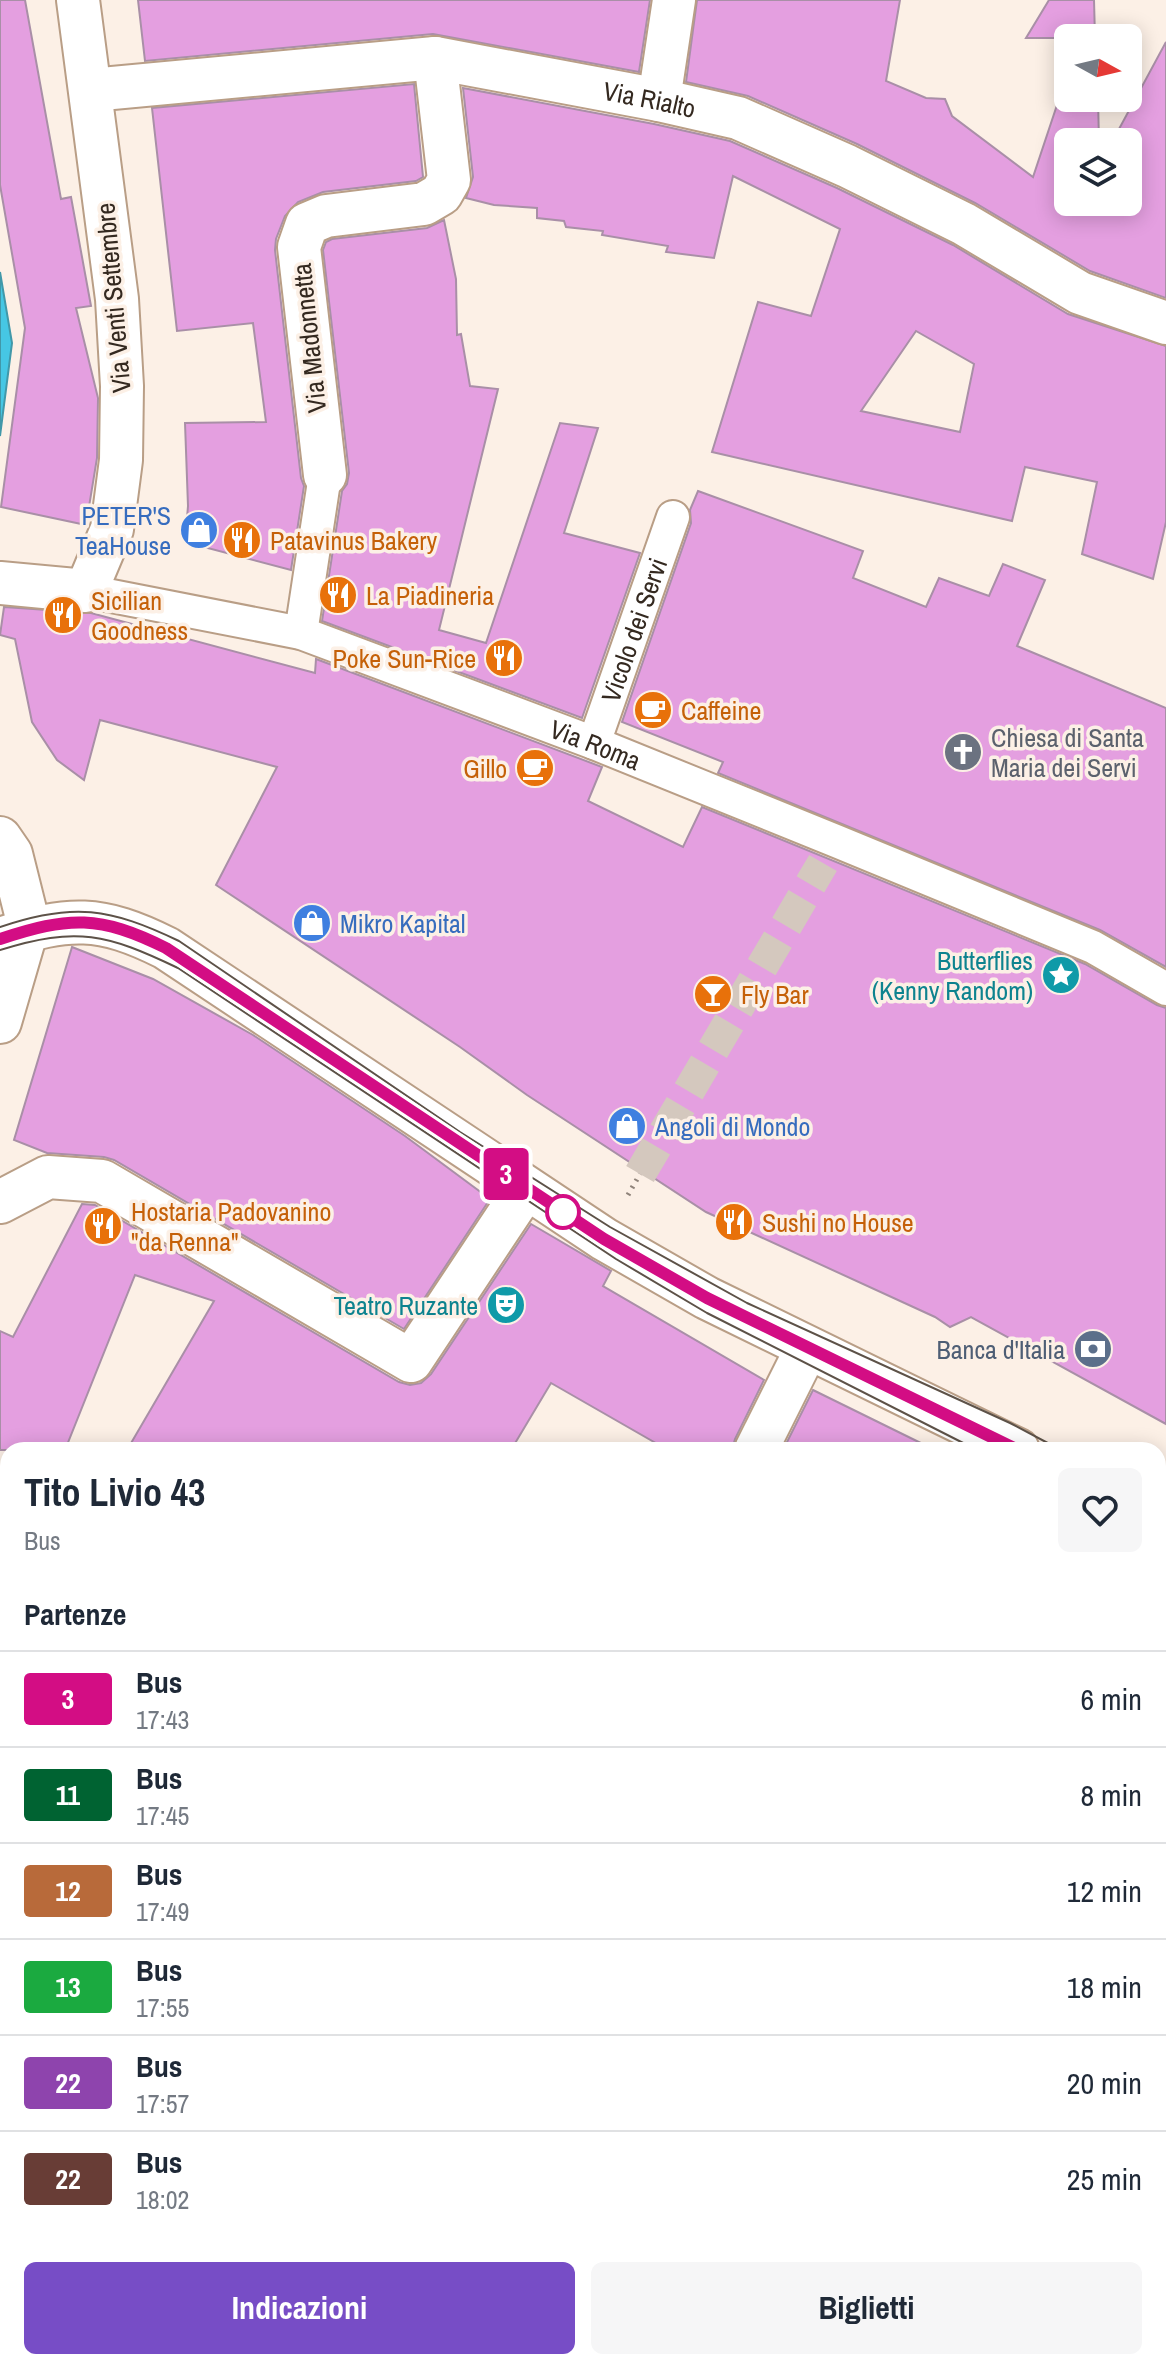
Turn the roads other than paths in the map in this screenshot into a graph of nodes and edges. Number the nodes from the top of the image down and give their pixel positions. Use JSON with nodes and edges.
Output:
{"nodes":[{"id":1,"x":78,"y":0,"type":"edge"},
{"id":2,"x":674,"y":0,"type":"edge"},
{"id":3,"x":435,"y":58,"type":"junction"},
{"id":4,"x":91,"y":90,"type":"junction"},
{"id":5,"x":659,"y":100,"type":"junction"},
{"id":6,"x":1166,"y":323,"type":"edge"},
{"id":7,"x":325,"y":475,"type":"joint"},
{"id":8,"x":673,"y":517,"type":"dead end"},
{"id":9,"x":0,"y":583,"type":"edge"},
{"id":10,"x":86,"y":591,"type":"junction"},
{"id":11,"x":301,"y":633,"type":"junction"},
{"id":12,"x":594,"y":743,"type":"junction"},
{"id":13,"x":0,"y":838,"type":"edge"},
{"id":14,"x":13,"y":935,"type":"edge"},
{"id":15,"x":1166,"y":989,"type":"edge"},
{"id":16,"x":0,"y":1022,"type":"edge"},
{"id":17,"x":526,"y":1188,"type":"junction"},
{"id":18,"x":0,"y":1202,"type":"edge"},
{"id":19,"x":807,"y":1348,"type":"junction"},
{"id":20,"x":760,"y":1442,"type":"edge"},
{"id":21,"x":1001,"y":1442,"type":"edge"}],
"edges":[{"from":1,"to":4,"type":"street","name":"Via Venti Settembre"},
{"from":2,"to":5,"type":"street"},
{"from":3,"to":4,"type":"street","name":"Via Rialto"},
{"from":3,"to":5,"type":"street","name":"Via Rialto"},
{"from":3,"to":7,"type":"street","name":"Via Madonnetta"},
{"from":4,"to":10,"type":"street","name":"Via Venti Settembre"},
{"from":5,"to":6,"type":"street","name":"Via Rialto"},
{"from":7,"to":11,"type":"street","name":"Via Madonnetta"},
{"from":8,"to":12,"type":"street","name":"Vicolo dei Servi"},
{"from":9,"to":10,"type":"street","name":"Via Roma"},
{"from":10,"to":11,"type":"street","name":"Via Roma"},
{"from":11,"to":12,"type":"street","name":"Via Roma"},
{"from":12,"to":15,"type":"street","name":"Via Roma"},
{"from":13,"to":14,"type":"street"},
{"from":14,"to":16,"type":"street"},
{"from":14,"to":17,"type":"street"},
{"from":17,"to":18,"type":"street"},
{"from":17,"to":19,"type":"street"},
{"from":19,"to":20,"type":"street"},
{"from":19,"to":21,"type":"street"}]}
